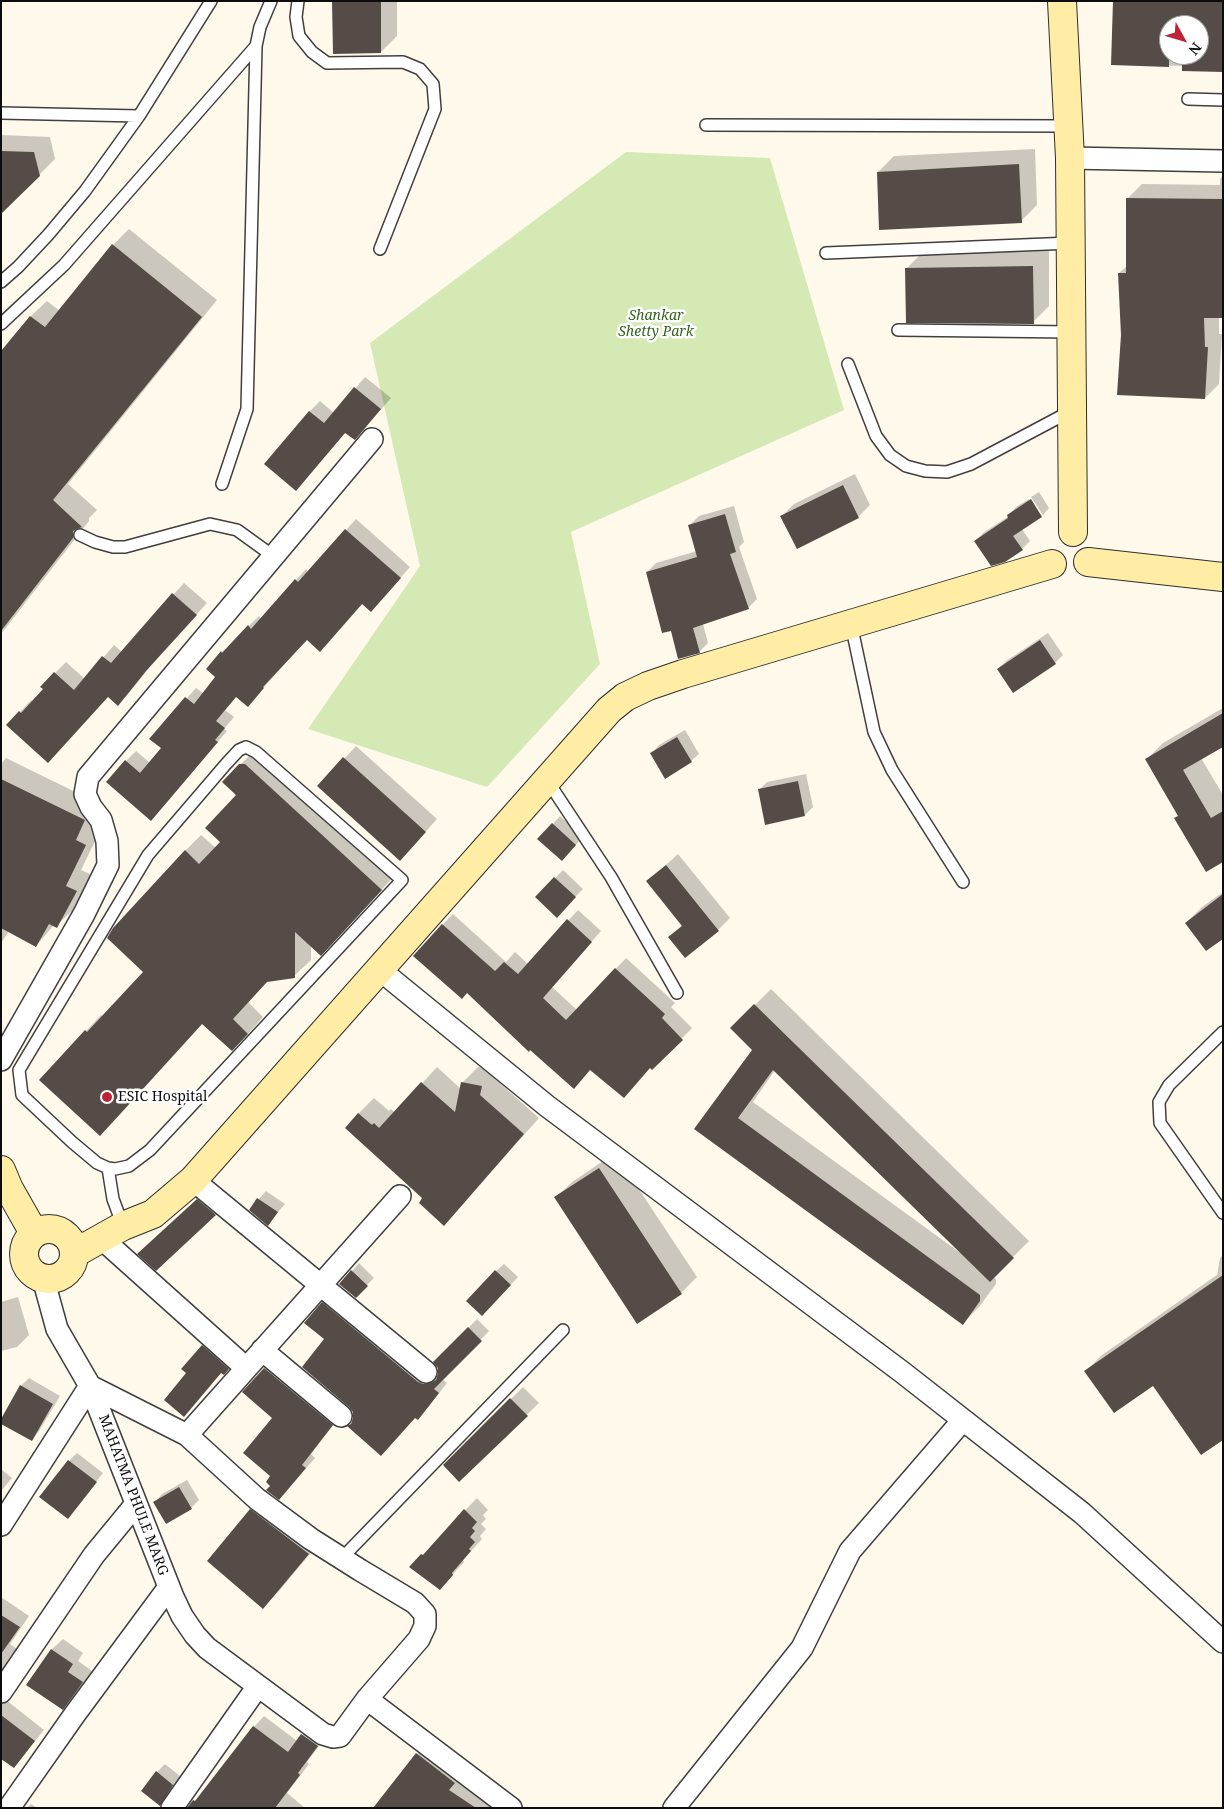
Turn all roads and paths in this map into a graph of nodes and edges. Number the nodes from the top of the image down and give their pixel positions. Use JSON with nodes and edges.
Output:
{"nodes":[{"id":1,"x":211,"y":1,"type":"edge"},
{"id":2,"x":271,"y":1,"type":"edge"},
{"id":3,"x":298,"y":1,"type":"edge"},
{"id":4,"x":1062,"y":1,"type":"edge"},
{"id":5,"x":256,"y":46,"type":"junction"},
{"id":6,"x":1188,"y":99,"type":"dead end"},
{"id":7,"x":1223,"y":100,"type":"edge"},
{"id":8,"x":1,"y":113,"type":"edge"},
{"id":9,"x":139,"y":116,"type":"junction"},
{"id":10,"x":706,"y":125,"type":"dead end"},
{"id":11,"x":1068,"y":126,"type":"junction"},
{"id":12,"x":1070,"y":158,"type":"junction"},
{"id":13,"x":1223,"y":161,"type":"edge"},
{"id":14,"x":1071,"y":243,"type":"junction"},
{"id":15,"x":380,"y":249,"type":"dead end"},
{"id":16,"x":826,"y":254,"type":"dead end"},
{"id":17,"x":1,"y":282,"type":"edge"},
{"id":18,"x":1,"y":324,"type":"edge"},
{"id":19,"x":898,"y":330,"type":"dead end"},
{"id":20,"x":1072,"y":332,"type":"junction"},
{"id":21,"x":848,"y":364,"type":"dead end"},
{"id":22,"x":1072,"y":410,"type":"junction"},
{"id":23,"x":372,"y":439,"type":"dead end"},
{"id":24,"x":222,"y":484,"type":"dead end"},
{"id":25,"x":1073,"y":532,"type":"junction"},
{"id":26,"x":80,"y":536,"type":"dead end"},
{"id":27,"x":274,"y":556,"type":"junction"},
{"id":28,"x":1088,"y":562,"type":"junction"},
{"id":29,"x":1052,"y":564,"type":"junction"},
{"id":30,"x":1223,"y":577,"type":"edge"},
{"id":31,"x":851,"y":624,"type":"junction"},
{"id":32,"x":547,"y":780,"type":"junction"},
{"id":33,"x":963,"y":882,"type":"dead end"},
{"id":34,"x":380,"y":970,"type":"junction"},
{"id":35,"x":677,"y":993,"type":"dead end"},
{"id":36,"x":1223,"y":1032,"type":"edge"},
{"id":37,"x":1,"y":1060,"type":"edge"},
{"id":38,"x":108,"y":1168,"type":"junction"},
{"id":39,"x":193,"y":1180,"type":"junction"},
{"id":40,"x":4,"y":1184,"type":"edge"},
{"id":41,"x":400,"y":1196,"type":"dead end"},
{"id":42,"x":1223,"y":1213,"type":"edge"},
{"id":43,"x":112,"y":1232,"type":"junction"},
{"id":44,"x":34,"y":1233,"type":"junction"},
{"id":45,"x":75,"y":1253,"type":"junction"},
{"id":46,"x":44,"y":1278,"type":"junction"},
{"id":47,"x":319,"y":1285,"type":"junction"},
{"id":48,"x":563,"y":1330,"type":"dead end"},
{"id":49,"x":262,"y":1350,"type":"junction"},
{"id":50,"x":246,"y":1368,"type":"junction"},
{"id":51,"x":426,"y":1372,"type":"dead end"},
{"id":52,"x":90,"y":1386,"type":"junction"},
{"id":53,"x":340,"y":1416,"type":"dead end"},
{"id":54,"x":963,"y":1420,"type":"junction"},
{"id":55,"x":187,"y":1436,"type":"junction"},
{"id":56,"x":136,"y":1504,"type":"junction"},
{"id":57,"x":1,"y":1525,"type":"edge"},
{"id":58,"x":341,"y":1558,"type":"junction"},
{"id":59,"x":169,"y":1588,"type":"junction"},
{"id":60,"x":1223,"y":1642,"type":"edge"},
{"id":61,"x":258,"y":1686,"type":"junction"},
{"id":62,"x":1,"y":1692,"type":"edge"},
{"id":63,"x":367,"y":1699,"type":"junction"},
{"id":64,"x":9,"y":1808,"type":"edge"},
{"id":65,"x":172,"y":1808,"type":"edge"},
{"id":66,"x":511,"y":1808,"type":"edge"},
{"id":67,"x":674,"y":1808,"type":"edge"}],
"edges":[{"from":1,"to":9,"type":"lane"},
{"from":2,"to":5,"type":"lane"},
{"from":3,"to":15,"type":"lane"},
{"from":4,"to":11,"type":"street"},
{"from":5,"to":18,"type":"lane"},
{"from":5,"to":24,"type":"lane"},
{"from":6,"to":7,"type":"lane"},
{"from":8,"to":9,"type":"lane"},
{"from":9,"to":17,"type":"lane"},
{"from":10,"to":11,"type":"lane"},
{"from":11,"to":12,"type":"street"},
{"from":12,"to":13,"type":"street"},
{"from":12,"to":14,"type":"street"},
{"from":14,"to":16,"type":"lane"},
{"from":14,"to":20,"type":"street"},
{"from":19,"to":20,"type":"lane"},
{"from":20,"to":22,"type":"street"},
{"from":21,"to":22,"type":"lane"},
{"from":22,"to":25,"type":"street"},
{"from":23,"to":27,"type":"street"},
{"from":25,"to":28,"type":"street"},
{"from":25,"to":29,"type":"street"},
{"from":26,"to":27,"type":"lane"},
{"from":27,"to":37,"type":"street"},
{"from":28,"to":29,"type":"street"},
{"from":28,"to":30,"type":"street"},
{"from":29,"to":31,"type":"street"},
{"from":31,"to":32,"type":"street"},
{"from":31,"to":33,"type":"lane"},
{"from":32,"to":34,"type":"street"},
{"from":32,"to":35,"type":"lane"},
{"from":34,"to":39,"type":"street"},
{"from":34,"to":54,"type":"street"},
{"from":36,"to":42,"type":"lane"},
{"from":38,"to":38,"type":"lane"},
{"from":38,"to":43,"type":"lane"},
{"from":39,"to":43,"type":"street"},
{"from":39,"to":47,"type":"street"},
{"from":40,"to":44,"type":"street"},
{"from":41,"to":47,"type":"street"},
{"from":43,"to":45,"type":"street"},
{"from":43,"to":50,"type":"street"},
{"from":44,"to":45,"type":"street"},
{"from":44,"to":46,"type":"street"},
{"from":45,"to":46,"type":"street"},
{"from":46,"to":52,"type":"street","name":"MAHATMA PHULE MARG"},
{"from":47,"to":49,"type":"street"},
{"from":47,"to":51,"type":"street"},
{"from":48,"to":58,"type":"lane"},
{"from":49,"to":50,"type":"street"},
{"from":49,"to":53,"type":"street"},
{"from":50,"to":55,"type":"street"},
{"from":52,"to":55,"type":"street"},
{"from":52,"to":56,"type":"street","name":"MAHATMA PHULE MARG"},
{"from":52,"to":57,"type":"street"},
{"from":54,"to":60,"type":"street"},
{"from":54,"to":67,"type":"street"},
{"from":55,"to":58,"type":"street"},
{"from":56,"to":59,"type":"street","name":"MAHATMA PHULE MARG"},
{"from":56,"to":62,"type":"street"},
{"from":58,"to":63,"type":"street","name":"MAHATMA PHULE MARG"},
{"from":59,"to":61,"type":"street","name":"MAHATMA PHULE MARG"},
{"from":59,"to":64,"type":"street"},
{"from":61,"to":63,"type":"street","name":"MAHATMA PHULE MARG"},
{"from":61,"to":65,"type":"street"},
{"from":63,"to":66,"type":"street"}]}
